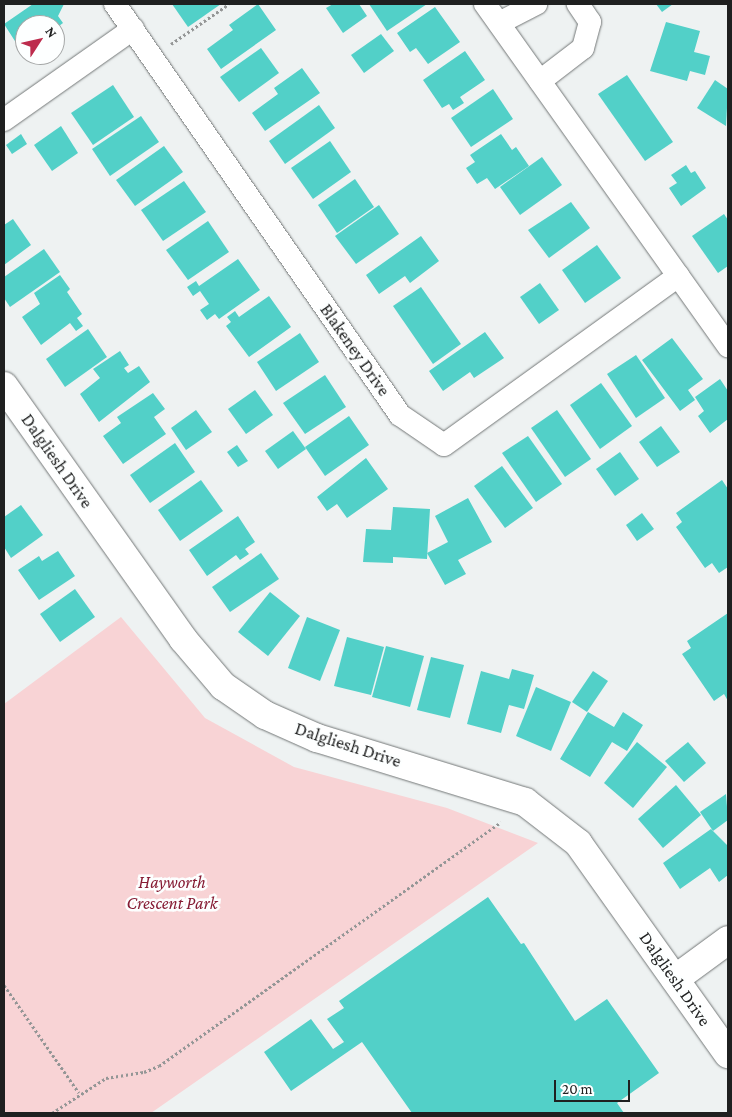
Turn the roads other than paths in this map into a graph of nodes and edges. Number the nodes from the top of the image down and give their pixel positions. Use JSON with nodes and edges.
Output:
{"nodes":[{"id":1,"x":115,"y":4,"type":"edge"},
{"id":2,"x":485,"y":4,"type":"edge"},
{"id":3,"x":536,"y":4,"type":"edge"},
{"id":4,"x":578,"y":4,"type":"edge"},
{"id":5,"x":499,"y":23,"type":"junction"},
{"id":6,"x":133,"y":29,"type":"junction"},
{"id":7,"x":540,"y":81,"type":"junction"},
{"id":8,"x":4,"y":120,"type":"edge"},
{"id":9,"x":678,"y":276,"type":"junction"},
{"id":10,"x":721,"y":322,"type":"edge"},
{"id":11,"x":728,"y":346,"type":"edge"},
{"id":12,"x":4,"y":386,"type":"edge"},
{"id":13,"x":728,"y":940,"type":"edge"},
{"id":14,"x":675,"y":979,"type":"junction"},
{"id":15,"x":728,"y":1054,"type":"edge"}],
"edges":[{"from":1,"to":6,"type":"street","name":"Blakeney Drive"},
{"from":2,"to":5,"type":"street"},
{"from":3,"to":5,"type":"street"},
{"from":4,"to":7,"type":"street"},
{"from":5,"to":7,"type":"street"},
{"from":6,"to":8,"type":"street"},
{"from":6,"to":9,"type":"street","name":"Blakeney Drive"},
{"from":7,"to":9,"type":"street"},
{"from":9,"to":10,"type":"street"},
{"from":10,"to":11,"type":"street"},
{"from":12,"to":14,"type":"street","name":"Dalgliesh Drive"},
{"from":13,"to":14,"type":"street"},
{"from":14,"to":15,"type":"street","name":"Dalgliesh Drive"}]}
